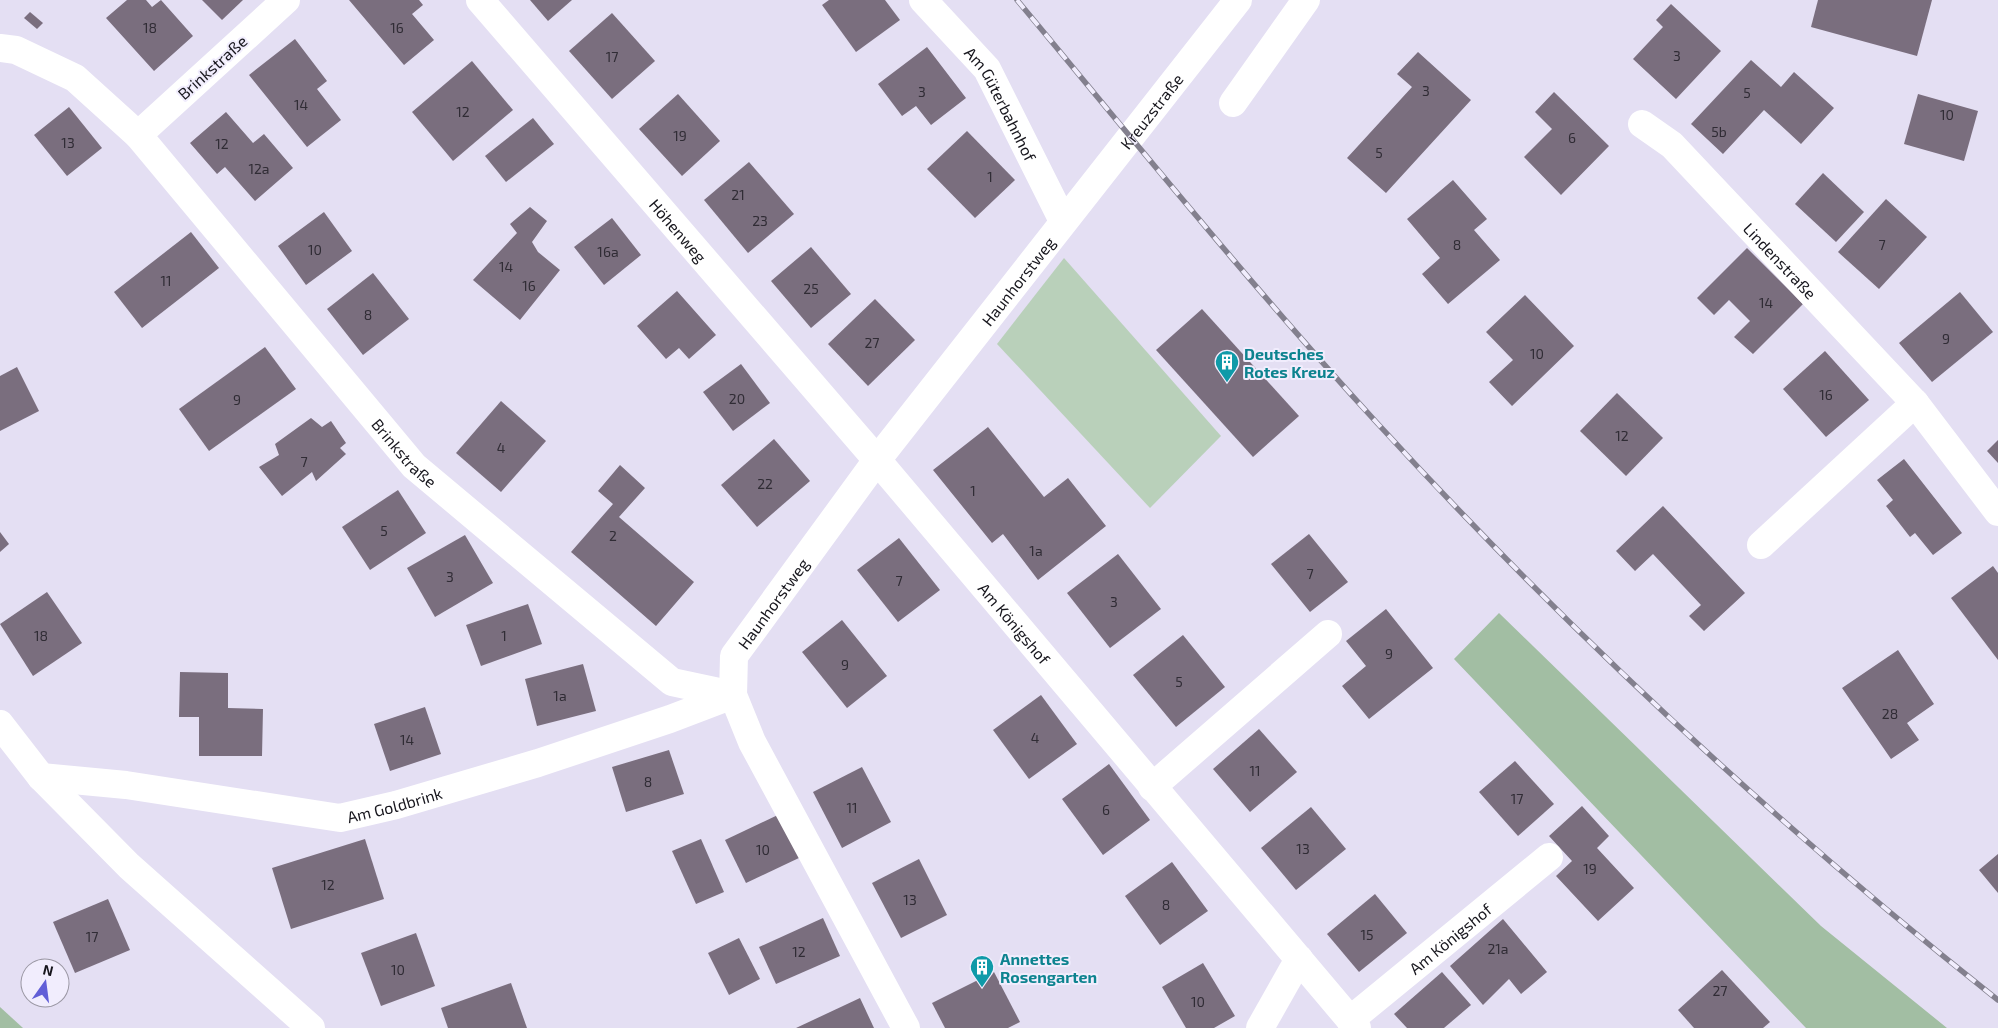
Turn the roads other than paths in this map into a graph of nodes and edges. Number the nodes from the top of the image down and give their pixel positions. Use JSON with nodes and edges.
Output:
{"nodes":[{"id":1,"x":286,"y":0,"type":"edge"},
{"id":2,"x":480,"y":0,"type":"edge"},
{"id":3,"x":923,"y":0,"type":"edge"},
{"id":4,"x":1238,"y":0,"type":"edge"},
{"id":5,"x":1306,"y":0,"type":"edge"},
{"id":6,"x":0,"y":48,"type":"edge"},
{"id":7,"x":1233,"y":103,"type":"dead end"},
{"id":8,"x":1642,"y":124,"type":"dead end"},
{"id":9,"x":138,"y":135,"type":"junction"},
{"id":10,"x":1063,"y":221,"type":"junction"},
{"id":11,"x":1915,"y":403,"type":"junction"},
{"id":12,"x":877,"y":460,"type":"junction"},
{"id":13,"x":1998,"y":512,"type":"edge"},
{"id":14,"x":1761,"y":545,"type":"dead end"},
{"id":15,"x":1328,"y":634,"type":"dead end"},
{"id":16,"x":733,"y":695,"type":"junction"},
{"id":17,"x":0,"y":724,"type":"edge"},
{"id":18,"x":41,"y":777,"type":"junction"},
{"id":19,"x":1152,"y":786,"type":"junction"},
{"id":20,"x":1549,"y":858,"type":"dead end"},
{"id":21,"x":1299,"y":959,"type":"junction"},
{"id":22,"x":1354,"y":1024,"type":"edge"},
{"id":23,"x":311,"y":1028,"type":"edge"},
{"id":24,"x":906,"y":1028,"type":"edge"},
{"id":25,"x":1260,"y":1028,"type":"edge"}],
"edges":[{"from":1,"to":9,"type":"street","name":"Brinkstraße"},
{"from":2,"to":12,"type":"street","name":"Höhenweg"},
{"from":3,"to":10,"type":"street","name":"Am Güterbahnhof"},
{"from":4,"to":10,"type":"street","name":"Kreuzstraße"},
{"from":5,"to":7,"type":"street"},
{"from":6,"to":9,"type":"street","name":"Brinkstraße"},
{"from":8,"to":11,"type":"street","name":"Lindenstraße"},
{"from":9,"to":16,"type":"street","name":"Brinkstraße"},
{"from":10,"to":12,"type":"street","name":"Haunhorstweg"},
{"from":11,"to":13,"type":"street","name":"Lindenstraße"},
{"from":11,"to":14,"type":"street"},
{"from":12,"to":16,"type":"street","name":"Haunhorstweg"},
{"from":12,"to":19,"type":"street","name":"Am Königshof"},
{"from":15,"to":19,"type":"street"},
{"from":16,"to":18,"type":"street","name":"Am Goldbrink"},
{"from":16,"to":24,"type":"street","name":"Haunhorstweg"},
{"from":17,"to":18,"type":"street"},
{"from":18,"to":23,"type":"street"},
{"from":19,"to":21,"type":"street","name":"Am Königshof"},
{"from":20,"to":22,"type":"street","name":"Am Königshof"},
{"from":21,"to":22,"type":"street","name":"Am Königshof"},
{"from":21,"to":25,"type":"street"}]}
